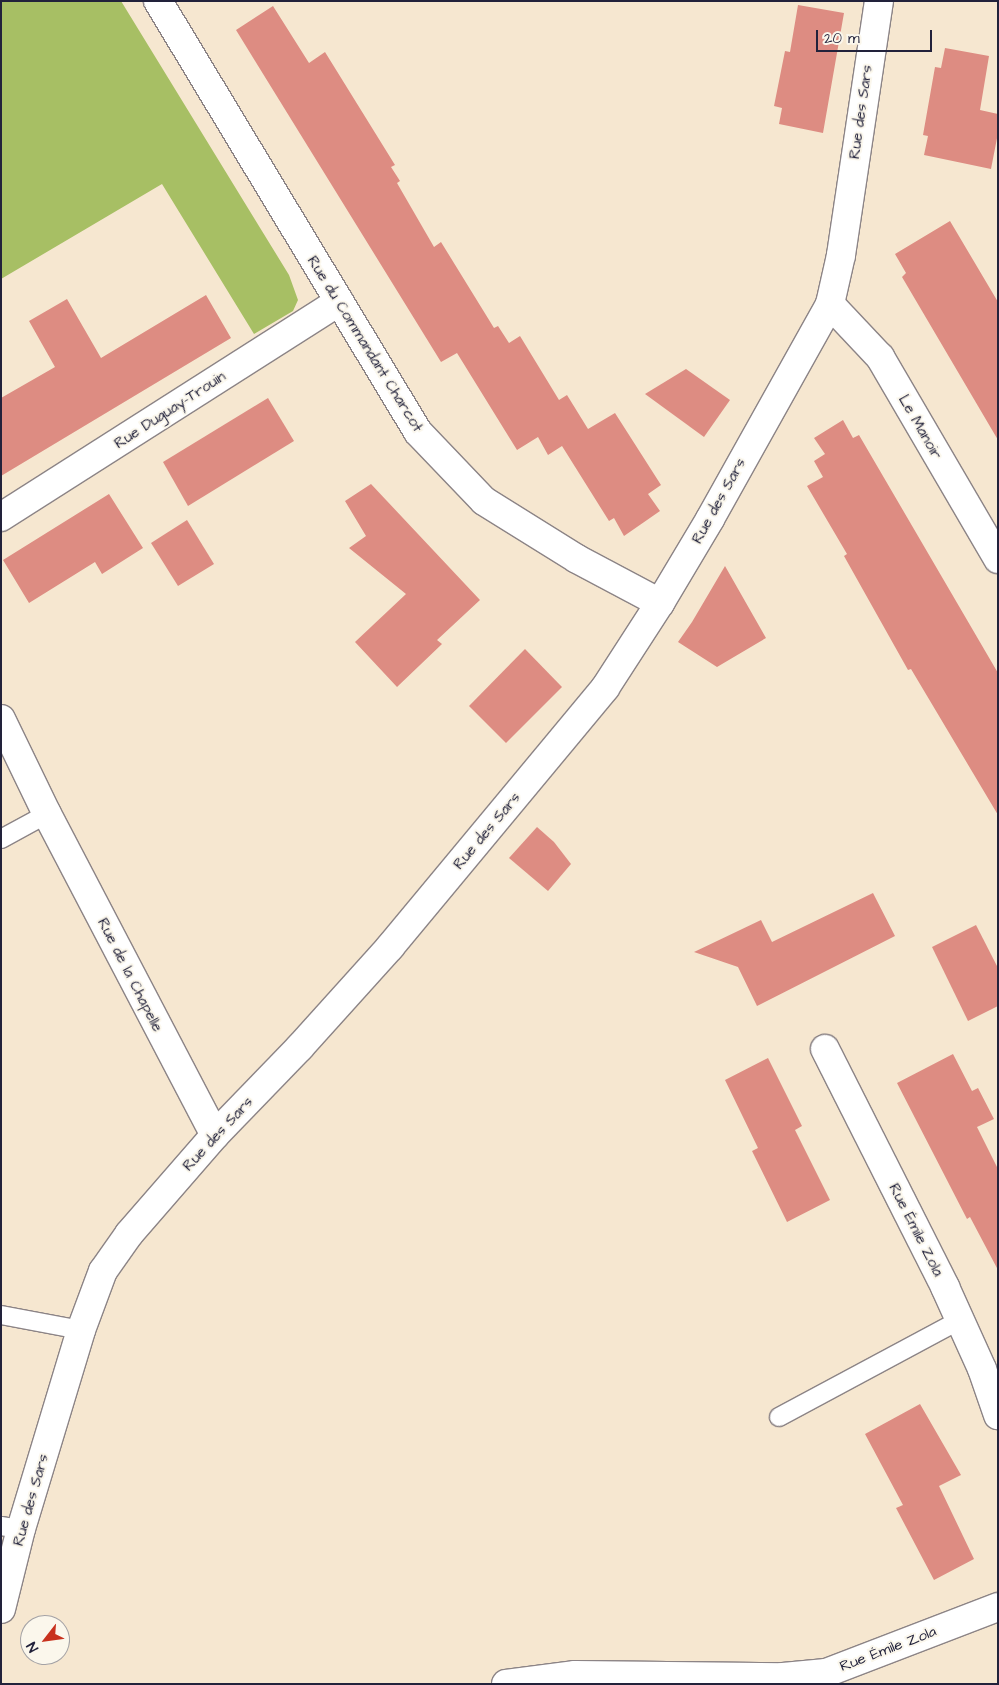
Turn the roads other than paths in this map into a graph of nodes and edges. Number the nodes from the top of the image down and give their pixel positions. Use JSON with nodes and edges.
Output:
{"nodes":[{"id":1,"x":158,"y":1,"type":"edge"},
{"id":2,"x":879,"y":1,"type":"edge"},
{"id":3,"x":339,"y":302,"type":"junction"},
{"id":4,"x":830,"y":304,"type":"junction"},
{"id":5,"x":1,"y":517,"type":"edge"},
{"id":6,"x":998,"y":559,"type":"edge"},
{"id":7,"x":660,"y":604,"type":"junction"},
{"id":8,"x":1,"y":720,"type":"edge"},
{"id":9,"x":47,"y":814,"type":"junction"},
{"id":10,"x":1,"y":839,"type":"edge"},
{"id":11,"x":825,"y":1049,"type":"dead end"},
{"id":12,"x":215,"y":1135,"type":"junction"},
{"id":13,"x":1,"y":1315,"type":"edge"},
{"id":14,"x":960,"y":1320,"type":"junction"},
{"id":15,"x":81,"y":1330,"type":"junction"},
{"id":16,"x":998,"y":1416,"type":"edge"},
{"id":17,"x":779,"y":1417,"type":"dead end"},
{"id":18,"x":11,"y":1528,"type":"edge"},
{"id":19,"x":998,"y":1607,"type":"edge"},
{"id":20,"x":1,"y":1609,"type":"edge"},
{"id":21,"x":825,"y":1678,"type":"edge"},
{"id":22,"x":506,"y":1684,"type":"edge"}],
"edges":[{"from":1,"to":3,"type":"street","name":"Rue du Commandant Charcot"},
{"from":2,"to":4,"type":"street","name":"Rue des Sars"},
{"from":3,"to":5,"type":"street","name":"Rue Duguay-Trouin"},
{"from":3,"to":7,"type":"street","name":"Rue du Commandant Charcot"},
{"from":4,"to":6,"type":"street","name":"Le Manoir"},
{"from":4,"to":7,"type":"street","name":"Rue des Sars"},
{"from":7,"to":12,"type":"street","name":"Rue des Sars"},
{"from":8,"to":9,"type":"street","name":"Rue de la Chapelle"},
{"from":9,"to":10,"type":"lane"},
{"from":9,"to":12,"type":"street","name":"Rue de la Chapelle"},
{"from":11,"to":14,"type":"street","name":"Rue Émile Zola"},
{"from":12,"to":15,"type":"street","name":"Rue des Sars"},
{"from":13,"to":15,"type":"lane"},
{"from":14,"to":16,"type":"street","name":"Rue Émile Zola"},
{"from":14,"to":17,"type":"lane"},
{"from":15,"to":18,"type":"street","name":"Rue des Sars"},
{"from":18,"to":20,"type":"street","name":"Rue des Sars"},
{"from":19,"to":21,"type":"street","name":"Rue Émile Zola"},
{"from":21,"to":22,"type":"street","name":"Rue Émile Zola"}]}
